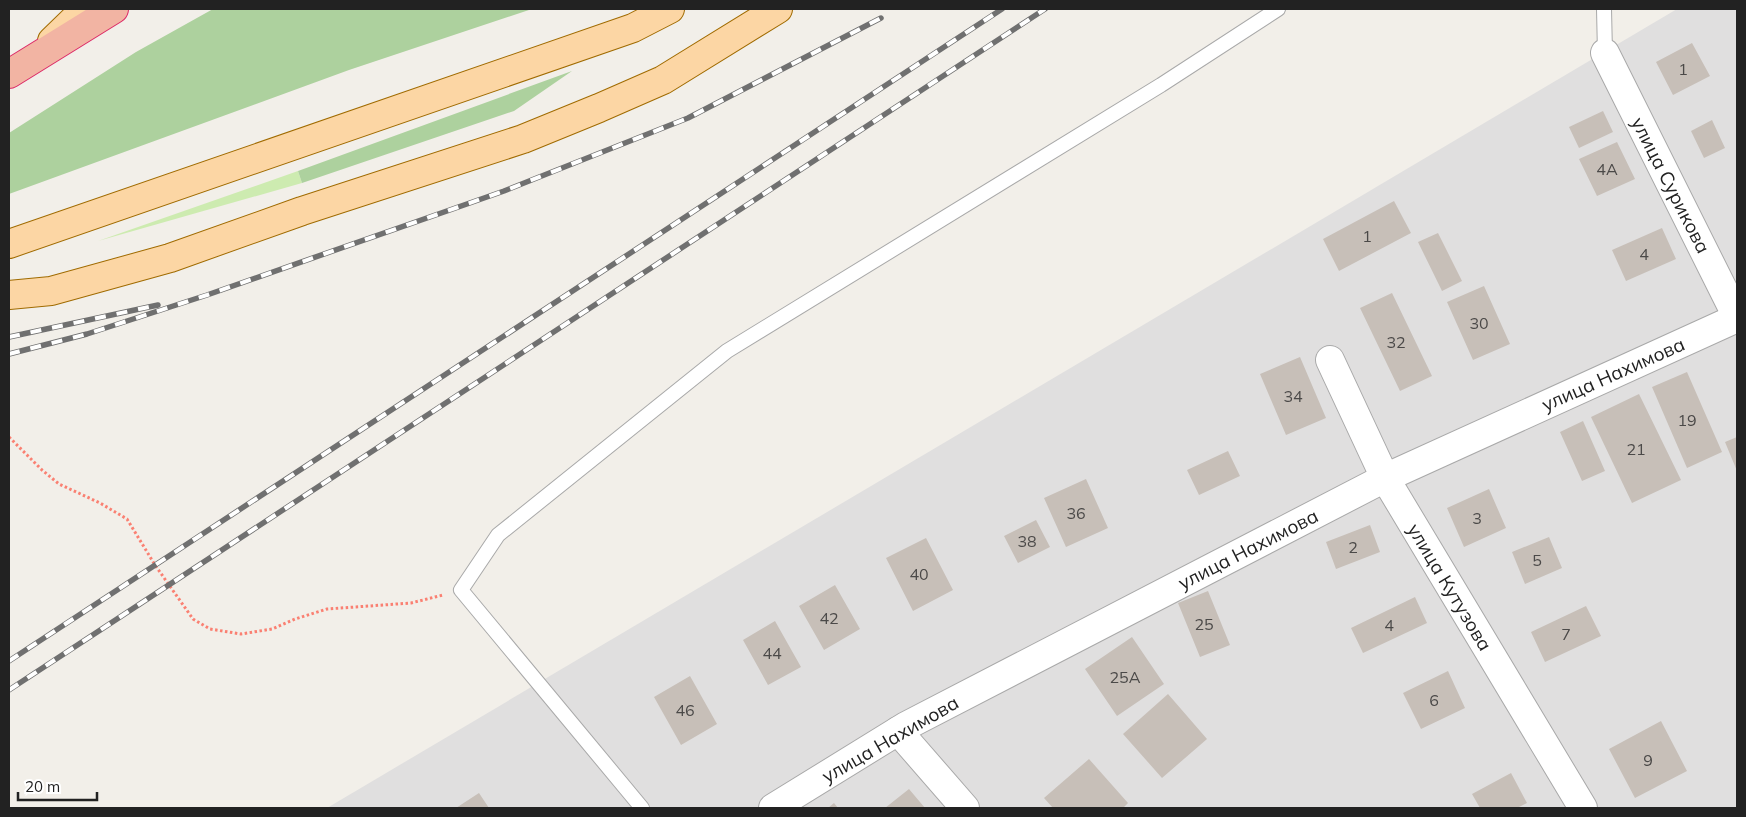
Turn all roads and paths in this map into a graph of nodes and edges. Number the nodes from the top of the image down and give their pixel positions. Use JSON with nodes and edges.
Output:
{"nodes":[{"id":1,"x":85,"y":9,"type":"edge"},
{"id":2,"x":114,"y":9,"type":"edge"},
{"id":3,"x":670,"y":9,"type":"edge"},
{"id":4,"x":778,"y":9,"type":"edge"},
{"id":5,"x":1278,"y":9,"type":"edge"},
{"id":6,"x":1604,"y":9,"type":"edge"},
{"id":7,"x":1605,"y":53,"type":"joint"},
{"id":8,"x":35,"y":57,"type":"junction"},
{"id":9,"x":9,"y":74,"type":"edge"},
{"id":10,"x":9,"y":244,"type":"edge"},
{"id":11,"x":9,"y":295,"type":"edge"},
{"id":12,"x":1737,"y":318,"type":"edge"},
{"id":13,"x":1330,"y":360,"type":"dead end"},
{"id":14,"x":9,"y":437,"type":"edge"},
{"id":15,"x":1386,"y":478,"type":"junction"},
{"id":16,"x":461,"y":590,"type":"junction"},
{"id":17,"x":898,"y":731,"type":"junction"},
{"id":18,"x":642,"y":808,"type":"edge"},
{"id":19,"x":773,"y":808,"type":"edge"},
{"id":20,"x":965,"y":808,"type":"edge"},
{"id":21,"x":1583,"y":808,"type":"edge"}],
"edges":[{"from":1,"to":8,"type":"main road"},
{"from":2,"to":8,"type":"highway"},
{"from":3,"to":10,"type":"main road"},
{"from":4,"to":11,"type":"main road"},
{"from":5,"to":16,"type":"lane"},
{"from":6,"to":7,"type":"lane"},
{"from":7,"to":12,"type":"street","name":"улица Сурикова"},
{"from":8,"to":9,"type":"highway"},
{"from":12,"to":15,"type":"street","name":"улица Нахимова"},
{"from":13,"to":15,"type":"street","name":"улица Кутузова"},
{"from":14,"to":16,"type":"path"},
{"from":15,"to":17,"type":"street","name":"улица Нахимова"},
{"from":15,"to":21,"type":"street","name":"улица Кутузова"},
{"from":16,"to":18,"type":"lane"},
{"from":17,"to":19,"type":"street","name":"улица Нахимова"},
{"from":17,"to":20,"type":"street"}]}
